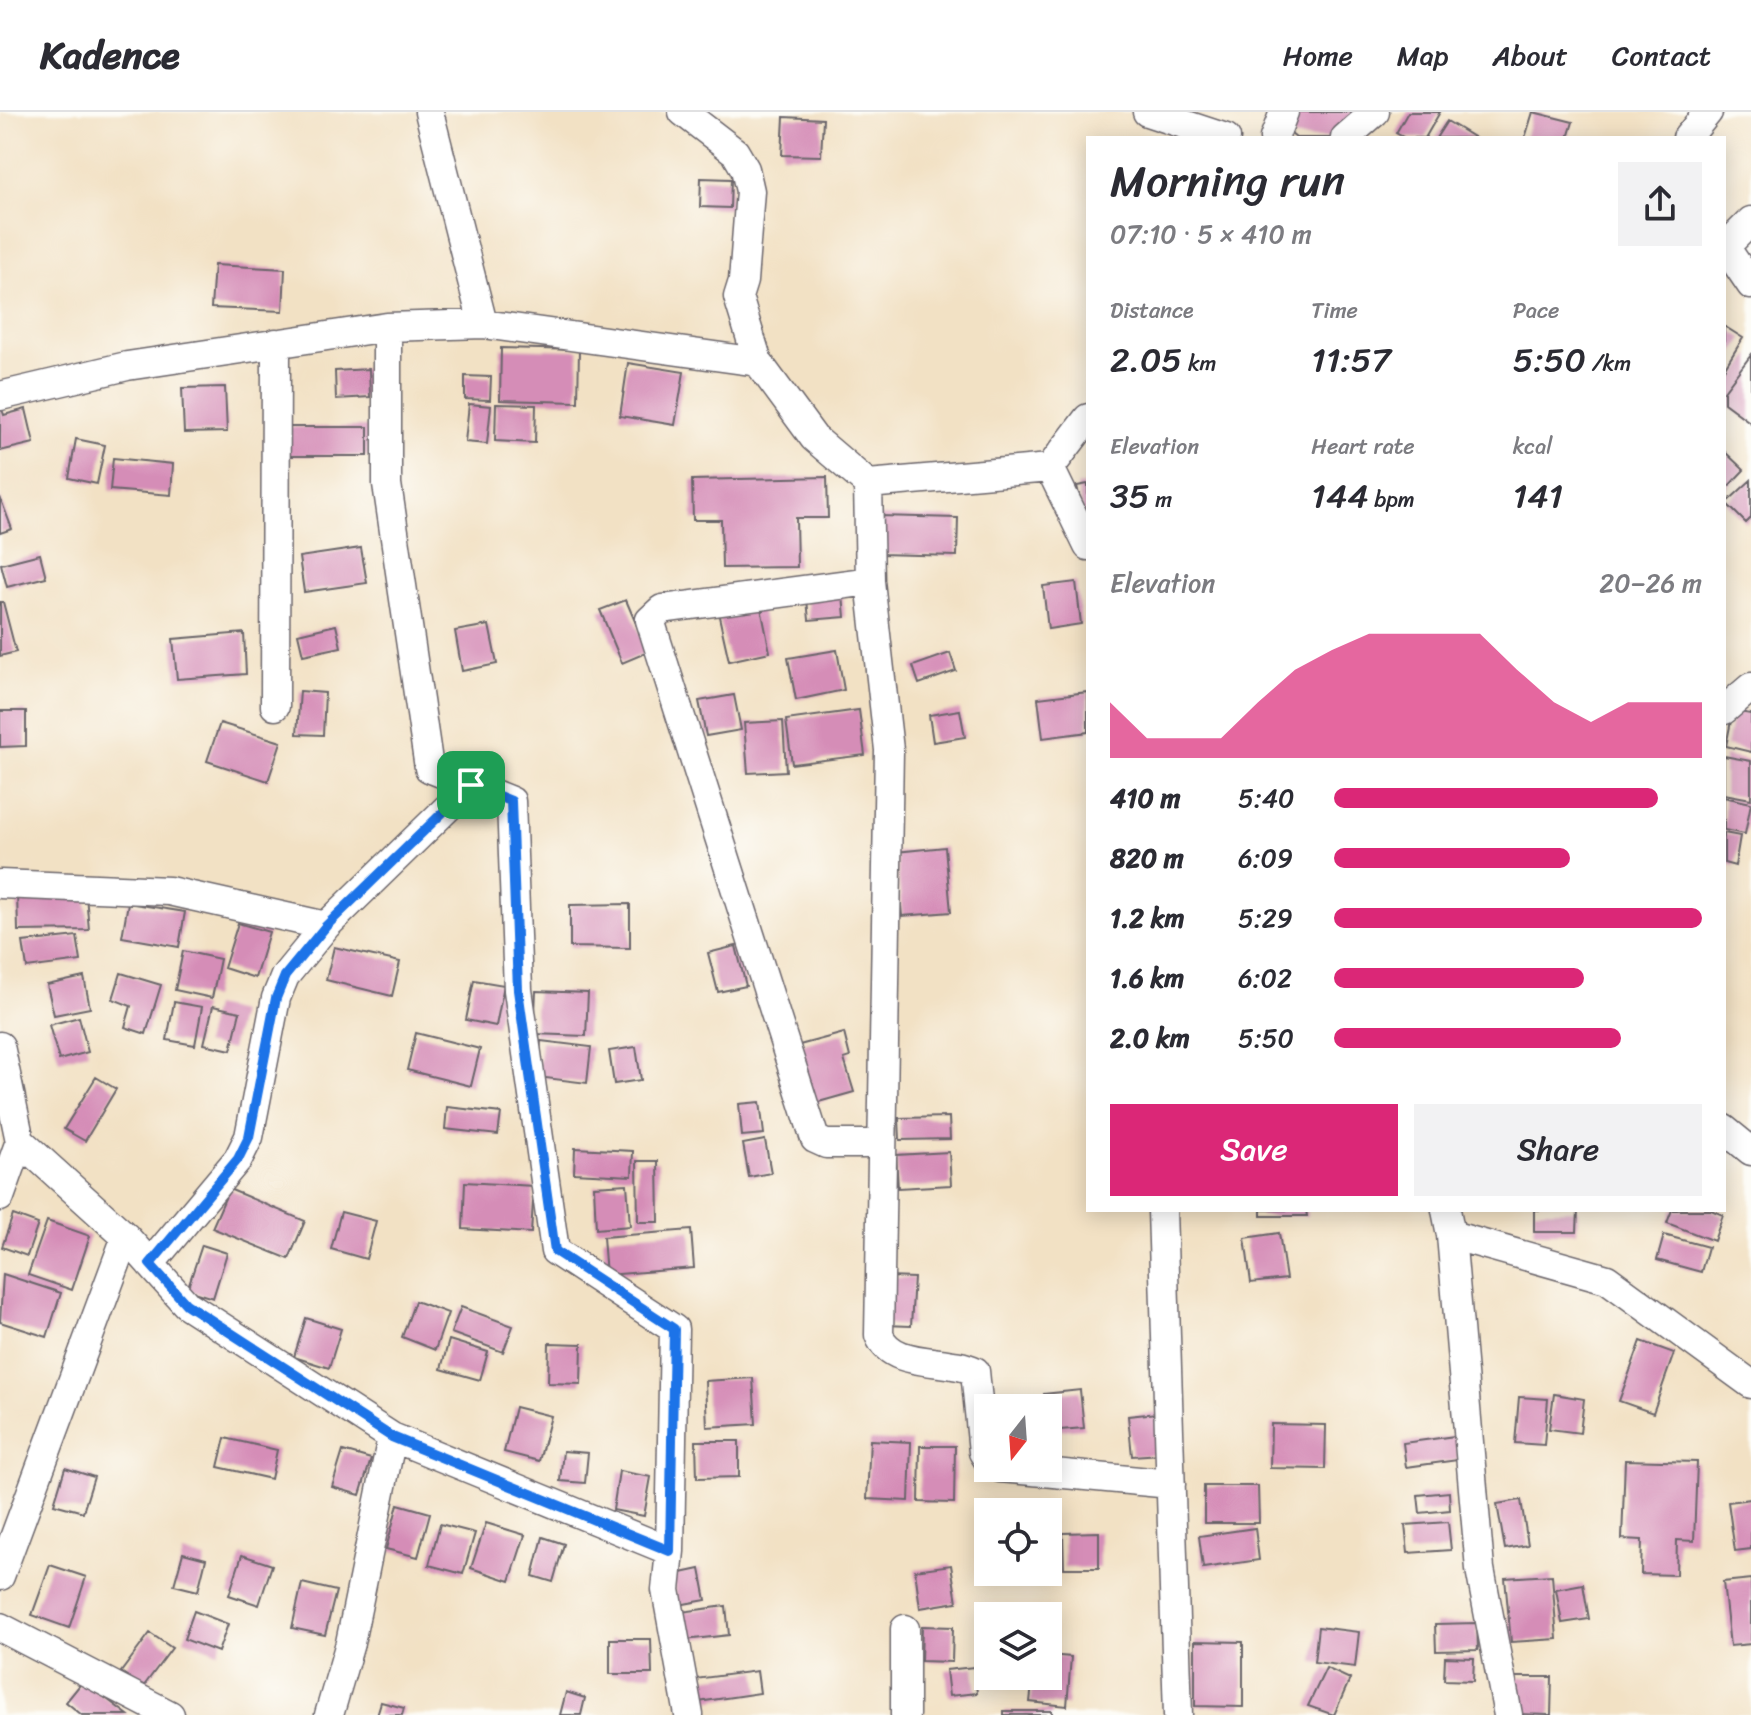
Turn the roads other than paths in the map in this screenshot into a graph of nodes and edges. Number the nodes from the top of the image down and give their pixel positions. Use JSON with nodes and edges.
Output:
{"nodes":[{"id":1,"x":429,"y":112,"type":"edge"},
{"id":2,"x":683,"y":112,"type":"edge"},
{"id":3,"x":1147,"y":112,"type":"edge"},
{"id":4,"x":1284,"y":112,"type":"edge"},
{"id":5,"x":1375,"y":112,"type":"edge"},
{"id":6,"x":1708,"y":112,"type":"edge"},
{"id":7,"x":1220,"y":136,"type":"edge"},
{"id":8,"x":1275,"y":136,"type":"edge"},
{"id":9,"x":1347,"y":136,"type":"edge"},
{"id":10,"x":1689,"y":136,"type":"edge"},
{"id":11,"x":1751,"y":221,"type":"edge"},
{"id":12,"x":1726,"y":245,"type":"edge"},
{"id":13,"x":1726,"y":248,"type":"edge"},
{"id":14,"x":1751,"y":285,"type":"edge"},
{"id":15,"x":483,"y":324,"type":"junction"},
{"id":16,"x":387,"y":327,"type":"junction"},
{"id":17,"x":276,"y":343,"type":"junction"},
{"id":18,"x":758,"y":362,"type":"junction"},
{"id":19,"x":0,"y":396,"type":"edge"},
{"id":20,"x":1086,"y":421,"type":"edge"},
{"id":21,"x":1050,"y":468,"type":"junction"},
{"id":22,"x":868,"y":484,"type":"junction"},
{"id":23,"x":1086,"y":542,"type":"edge"},
{"id":24,"x":870,"y":581,"type":"junction"},
{"id":25,"x":1748,"y":688,"type":"edge"},
{"id":26,"x":275,"y":706,"type":"dead end"},
{"id":27,"x":1726,"y":708,"type":"edge"},
{"id":28,"x":471,"y":785,"type":"junction"},
{"id":29,"x":0,"y":884,"type":"edge"},
{"id":30,"x":326,"y":926,"type":"junction"},
{"id":31,"x":0,"y":1046,"type":"edge"},
{"id":32,"x":1726,"y":1131,"type":"edge"},
{"id":33,"x":20,"y":1141,"type":"junction"},
{"id":34,"x":882,"y":1144,"type":"junction"},
{"id":35,"x":1751,"y":1151,"type":"edge"},
{"id":36,"x":0,"y":1197,"type":"edge"},
{"id":37,"x":1162,"y":1212,"type":"edge"},
{"id":38,"x":1448,"y":1222,"type":"edge"},
{"id":39,"x":126,"y":1237,"type":"junction"},
{"id":40,"x":150,"y":1264,"type":"junction"},
{"id":41,"x":1751,"y":1384,"type":"edge"},
{"id":42,"x":977,"y":1394,"type":"edge"},
{"id":43,"x":392,"y":1437,"type":"junction"},
{"id":44,"x":1062,"y":1474,"type":"edge"},
{"id":45,"x":1171,"y":1484,"type":"junction"},
{"id":46,"x":670,"y":1551,"type":"junction"},
{"id":47,"x":0,"y":1576,"type":"edge"},
{"id":48,"x":0,"y":1627,"type":"edge"},
{"id":49,"x":905,"y":1629,"type":"dead end"},
{"id":50,"x":170,"y":1715,"type":"edge"},
{"id":51,"x":329,"y":1715,"type":"edge"},
{"id":52,"x":689,"y":1715,"type":"edge"},
{"id":53,"x":905,"y":1715,"type":"edge"},
{"id":54,"x":1178,"y":1715,"type":"edge"},
{"id":55,"x":1508,"y":1715,"type":"edge"}],
"edges":[{"from":1,"to":15,"type":"street"},
{"from":2,"to":18,"type":"street"},
{"from":3,"to":7,"type":"street"},
{"from":4,"to":8,"type":"street"},
{"from":5,"to":9,"type":"street"},
{"from":6,"to":10,"type":"street"},
{"from":11,"to":12,"type":"street"},
{"from":13,"to":14,"type":"street"},
{"from":15,"to":16,"type":"street"},
{"from":15,"to":18,"type":"street"},
{"from":16,"to":17,"type":"street"},
{"from":16,"to":28,"type":"street"},
{"from":17,"to":19,"type":"street"},
{"from":17,"to":26,"type":"street"},
{"from":18,"to":22,"type":"street"},
{"from":20,"to":21,"type":"street"},
{"from":21,"to":22,"type":"street"},
{"from":21,"to":23,"type":"street"},
{"from":22,"to":24,"type":"street"},
{"from":24,"to":34,"type":"street"},
{"from":24,"to":34,"type":"street"},
{"from":25,"to":27,"type":"street"},
{"from":28,"to":30,"type":"street"},
{"from":28,"to":46,"type":"street"},
{"from":29,"to":30,"type":"street"},
{"from":30,"to":40,"type":"street"},
{"from":31,"to":33,"type":"street"},
{"from":32,"to":35,"type":"street"},
{"from":33,"to":36,"type":"street"},
{"from":33,"to":39,"type":"street"},
{"from":34,"to":42,"type":"street"},
{"from":37,"to":45,"type":"street"},
{"from":38,"to":41,"type":"street"},
{"from":38,"to":55,"type":"street"},
{"from":39,"to":40,"type":"street"},
{"from":39,"to":47,"type":"street"},
{"from":40,"to":43,"type":"street"},
{"from":43,"to":46,"type":"street"},
{"from":43,"to":51,"type":"street"},
{"from":44,"to":45,"type":"street"},
{"from":45,"to":54,"type":"street"},
{"from":46,"to":52,"type":"street"},
{"from":48,"to":50,"type":"street"},
{"from":49,"to":53,"type":"street"}]}
